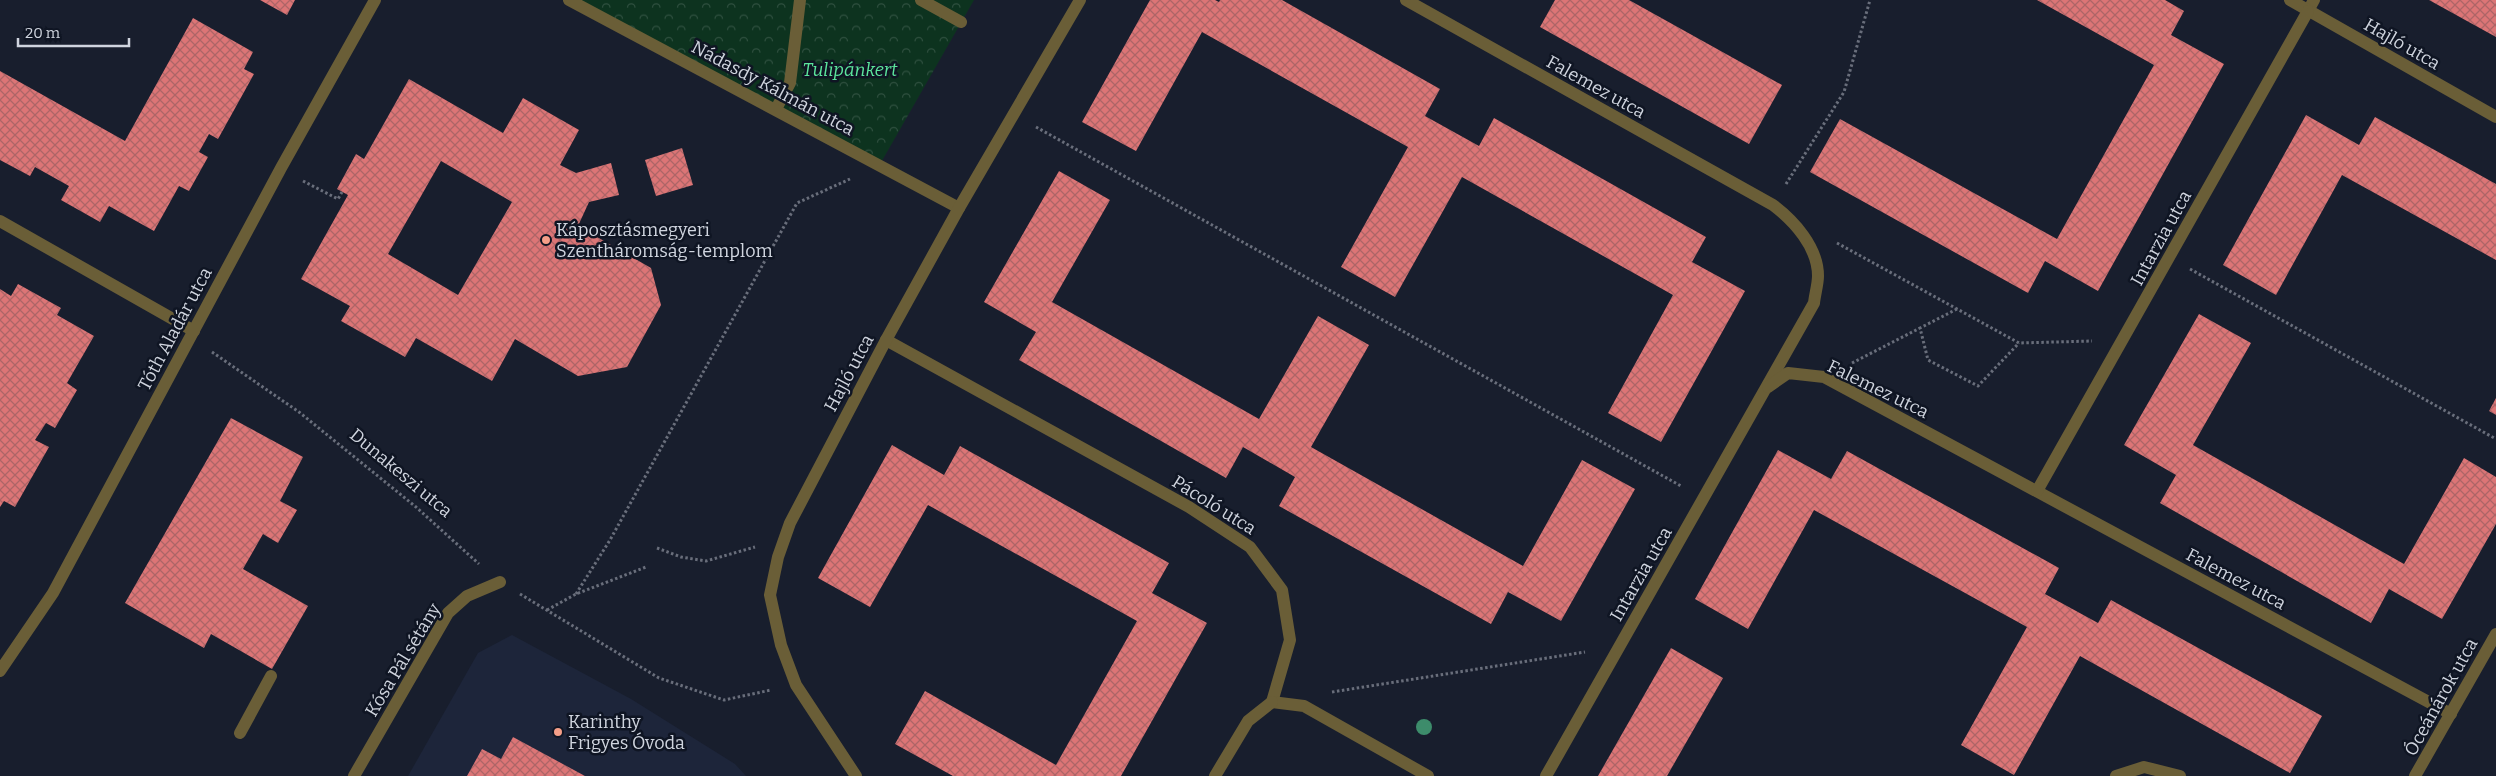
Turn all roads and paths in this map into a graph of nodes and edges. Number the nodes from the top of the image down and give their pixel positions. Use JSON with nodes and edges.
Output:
{"nodes":[{"id":1,"x":375,"y":0,"type":"edge"},
{"id":2,"x":569,"y":0,"type":"edge"},
{"id":3,"x":800,"y":0,"type":"edge"},
{"id":4,"x":920,"y":0,"type":"edge"},
{"id":5,"x":1080,"y":0,"type":"edge"},
{"id":6,"x":1406,"y":0,"type":"edge"},
{"id":7,"x":1870,"y":0,"type":"edge"},
{"id":8,"x":2290,"y":0,"type":"edge"},
{"id":9,"x":2311,"y":5,"type":"edge"},
{"id":10,"x":961,"y":22,"type":"dead end"},
{"id":11,"x":776,"y":109,"type":"junction"},
{"id":12,"x":1013,"y":115,"type":"junction"},
{"id":13,"x":2496,"y":117,"type":"edge"},
{"id":14,"x":879,"y":166,"type":"junction"},
{"id":15,"x":281,"y":168,"type":"junction"},
{"id":16,"x":342,"y":192,"type":"dead end"},
{"id":17,"x":1773,"y":205,"type":"junction"},
{"id":18,"x":959,"y":208,"type":"junction"},
{"id":19,"x":0,"y":221,"type":"edge"},
{"id":20,"x":1829,"y":238,"type":"dead end"},
{"id":21,"x":2170,"y":258,"type":"junction"},
{"id":22,"x":1957,"y":309,"type":"junction"},
{"id":23,"x":1920,"y":328,"type":"junction"},
{"id":24,"x":194,"y":331,"type":"junction"},
{"id":25,"x":886,"y":340,"type":"junction"},
{"id":26,"x":2123,"y":340,"type":"junction"},
{"id":27,"x":2019,"y":343,"type":"junction"},
{"id":28,"x":1824,"y":377,"type":"junction"},
{"id":29,"x":1766,"y":388,"type":"junction"},
{"id":30,"x":2496,"y":439,"type":"edge"},
{"id":31,"x":2037,"y":492,"type":"junction"},
{"id":32,"x":1704,"y":499,"type":"junction"},
{"id":33,"x":657,"y":548,"type":"dead end"},
{"id":34,"x":778,"y":557,"type":"junction"},
{"id":35,"x":646,"y":567,"type":"dead end"},
{"id":36,"x":500,"y":582,"type":"junction"},
{"id":37,"x":576,"y":594,"type":"junction"},
{"id":38,"x":547,"y":610,"type":"junction"},
{"id":39,"x":2496,"y":634,"type":"edge"},
{"id":40,"x":1620,"y":647,"type":"junction"},
{"id":41,"x":0,"y":671,"type":"edge"},
{"id":42,"x":271,"y":676,"type":"dead end"},
{"id":43,"x":796,"y":685,"type":"junction"},
{"id":44,"x":1330,"y":693,"type":"dead end"},
{"id":45,"x":1272,"y":702,"type":"junction"},
{"id":46,"x":2451,"y":714,"type":"junction"},
{"id":47,"x":240,"y":733,"type":"dead end"},
{"id":48,"x":354,"y":776,"type":"edge"},
{"id":49,"x":856,"y":776,"type":"edge"},
{"id":50,"x":1215,"y":776,"type":"edge"},
{"id":51,"x":1428,"y":776,"type":"edge"},
{"id":52,"x":1546,"y":776,"type":"edge"},
{"id":53,"x":2116,"y":776,"type":"edge"},
{"id":54,"x":2180,"y":776,"type":"edge"},
{"id":55,"x":2415,"y":776,"type":"edge"}],
"edges":[{"from":1,"to":15,"type":"street","name":"Tóth Aladár utca"},
{"from":2,"to":11,"type":"street","name":"Nádasdy Kálmán utca"},
{"from":3,"to":11,"type":"street"},
{"from":4,"to":10,"type":"street"},
{"from":5,"to":12,"type":"street","name":"Hajló utca"},
{"from":6,"to":17,"type":"street","name":"Falemez utca"},
{"from":7,"to":17,"type":"path"},
{"from":8,"to":9,"type":"street","name":"Hajló utca"},
{"from":9,"to":13,"type":"street","name":"Hajló utca"},
{"from":9,"to":21,"type":"street","name":"Intarzia utca"},
{"from":11,"to":14,"type":"street","name":"Nádasdy Kálmán utca"},
{"from":12,"to":18,"type":"street","name":"Hajló utca"},
{"from":12,"to":32,"type":"path"},
{"from":14,"to":18,"type":"street","name":"Nádasdy Kálmán utca"},
{"from":14,"to":37,"type":"path"},
{"from":15,"to":16,"type":"path"},
{"from":15,"to":24,"type":"street","name":"Tóth Aladár utca"},
{"from":17,"to":29,"type":"street","name":"Falemez utca"},
{"from":18,"to":25,"type":"street","name":"Hajló utca"},
{"from":19,"to":24,"type":"street"},
{"from":20,"to":22,"type":"path"},
{"from":21,"to":26,"type":"street","name":"Intarzia utca"},
{"from":21,"to":30,"type":"path"},
{"from":22,"to":23,"type":"path"},
{"from":22,"to":27,"type":"path"},
{"from":23,"to":27,"type":"path"},
{"from":23,"to":28,"type":"path"},
{"from":24,"to":36,"type":"path","name":"Dunakeszi utca"},
{"from":24,"to":41,"type":"street","name":"Tóth Aladár utca"},
{"from":25,"to":34,"type":"street","name":"Hajló utca"},
{"from":25,"to":45,"type":"street","name":"Pácoló utca"},
{"from":26,"to":27,"type":"path"},
{"from":26,"to":31,"type":"street","name":"Intarzia utca"},
{"from":28,"to":29,"type":"street","name":"Falemez utca"},
{"from":28,"to":31,"type":"street","name":"Falemez utca"},
{"from":29,"to":32,"type":"street","name":"Intarzia utca"},
{"from":31,"to":46,"type":"street","name":"Falemez utca"},
{"from":32,"to":40,"type":"street","name":"Intarzia utca"},
{"from":33,"to":34,"type":"path"},
{"from":34,"to":43,"type":"street","name":"Hajló utca"},
{"from":35,"to":37,"type":"path"},
{"from":36,"to":38,"type":"path","name":"Dunakeszi utca"},
{"from":36,"to":48,"type":"street","name":"Kósa Pál sétány"},
{"from":37,"to":38,"type":"path"},
{"from":38,"to":43,"type":"path","name":"Dunakeszi utca"},
{"from":39,"to":46,"type":"street","name":"Óceánárok utca"},
{"from":40,"to":44,"type":"path"},
{"from":40,"to":52,"type":"street","name":"Intarzia utca"},
{"from":42,"to":47,"type":"street"},
{"from":43,"to":49,"type":"street","name":"Hajló utca"},
{"from":45,"to":50,"type":"street"},
{"from":45,"to":51,"type":"street"},
{"from":46,"to":55,"type":"street","name":"Óceánárok utca"},
{"from":53,"to":54,"type":"street"}]}
